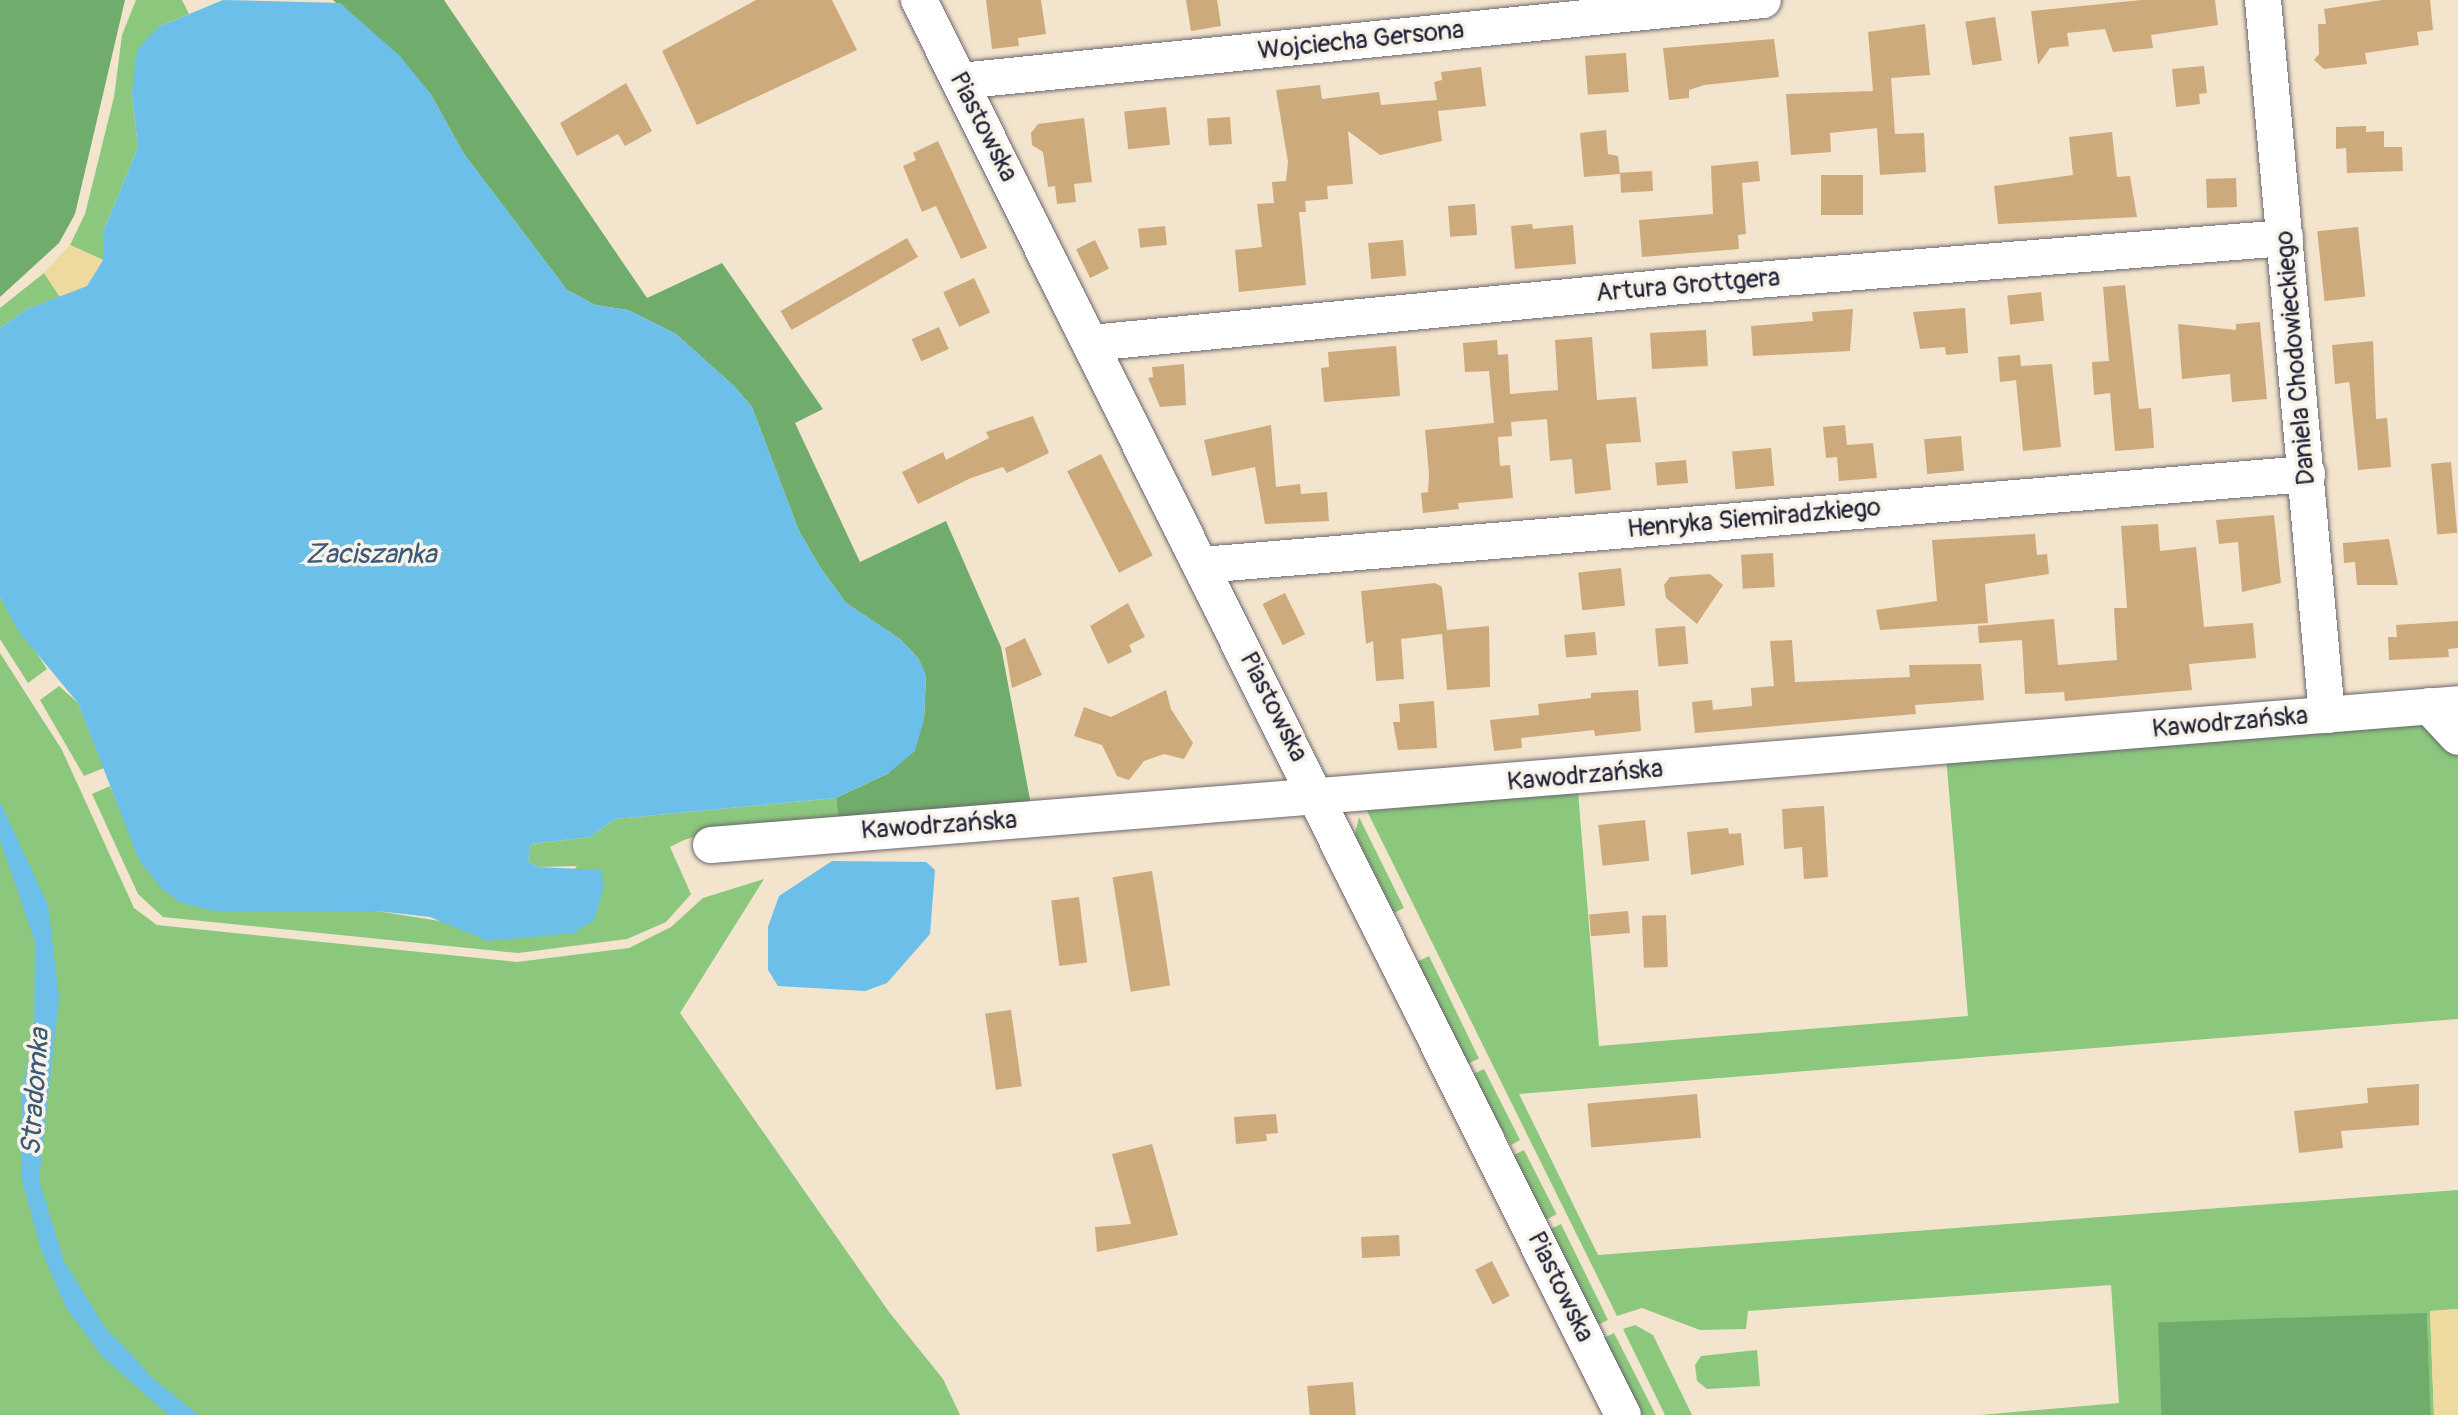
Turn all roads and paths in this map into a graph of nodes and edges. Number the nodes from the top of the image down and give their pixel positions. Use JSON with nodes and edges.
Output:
{"nodes":[{"id":1,"x":919,"y":0,"type":"edge"},
{"id":2,"x":1763,"y":0,"type":"edge"},
{"id":3,"x":2263,"y":0,"type":"edge"},
{"id":4,"x":960,"y":81,"type":"junction"},
{"id":5,"x":2285,"y":238,"type":"junction"},
{"id":6,"x":1091,"y":343,"type":"junction"},
{"id":7,"x":2307,"y":474,"type":"junction"},
{"id":8,"x":1202,"y":565,"type":"junction"},
{"id":9,"x":2443,"y":705,"type":"edge"},
{"id":10,"x":2327,"y":715,"type":"junction"},
{"id":11,"x":2458,"y":737,"type":"edge"},
{"id":12,"x":1318,"y":798,"type":"junction"},
{"id":13,"x":711,"y":845,"type":"dead end"},
{"id":14,"x":1623,"y":1415,"type":"edge"}],
"edges":[{"from":1,"to":4,"type":"street","name":"Piastowska"},
{"from":2,"to":4,"type":"street","name":"Wojciecha Gersona"},
{"from":3,"to":5,"type":"street","name":"Daniela Chodowieckiego"},
{"from":4,"to":6,"type":"street","name":"Piastowska"},
{"from":5,"to":6,"type":"street","name":"Artura Grottgera"},
{"from":5,"to":7,"type":"street","name":"Daniela Chodowieckiego"},
{"from":6,"to":8,"type":"street","name":"Piastowska"},
{"from":7,"to":8,"type":"street","name":"Henryka Siemiradzkiego"},
{"from":7,"to":10,"type":"street","name":"Daniela Chodowieckiego"},
{"from":8,"to":12,"type":"street","name":"Piastowska"},
{"from":9,"to":10,"type":"street","name":"Kawodrzańska"},
{"from":9,"to":11,"type":"street"},
{"from":10,"to":12,"type":"street","name":"Kawodrzańska"},
{"from":12,"to":13,"type":"street","name":"Kawodrzańska"},
{"from":12,"to":14,"type":"street","name":"Piastowska"}]}
